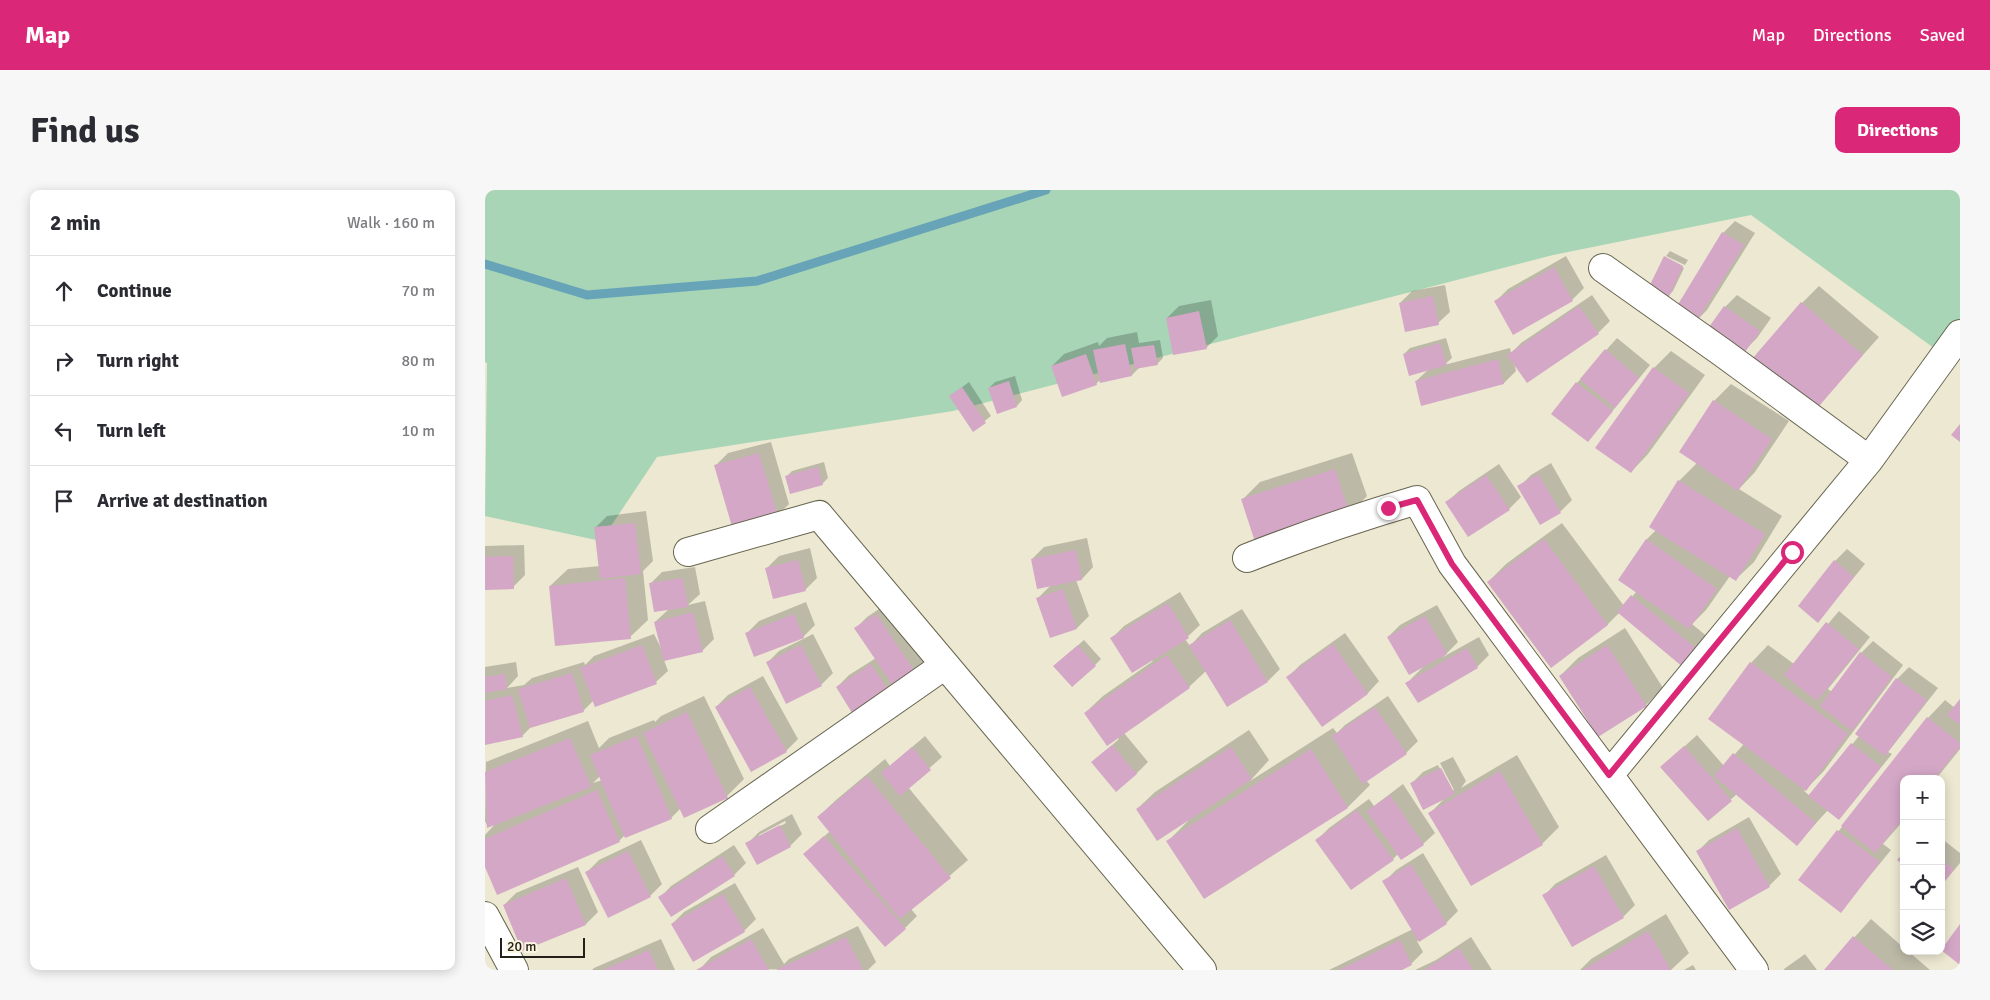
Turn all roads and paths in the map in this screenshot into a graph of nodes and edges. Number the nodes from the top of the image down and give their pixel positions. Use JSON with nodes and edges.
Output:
{"nodes":[{"id":1,"x":1603,"y":268,"type":"dead end"},
{"id":2,"x":1960,"y":334,"type":"edge"},
{"id":3,"x":1869,"y":460,"type":"junction"},
{"id":4,"x":688,"y":552,"type":"dead end"},
{"id":5,"x":1247,"y":558,"type":"dead end"},
{"id":6,"x":945,"y":665,"type":"junction"},
{"id":7,"x":1609,"y":775,"type":"junction"},
{"id":8,"x":710,"y":829,"type":"dead end"},
{"id":9,"x":485,"y":916,"type":"edge"},
{"id":10,"x":515,"y":970,"type":"edge"},
{"id":11,"x":1203,"y":970,"type":"edge"},
{"id":12,"x":1754,"y":970,"type":"edge"}],
"edges":[{"from":1,"to":3,"type":"street"},
{"from":2,"to":3,"type":"street"},
{"from":3,"to":7,"type":"street"},
{"from":4,"to":6,"type":"street"},
{"from":5,"to":7,"type":"street"},
{"from":6,"to":8,"type":"street"},
{"from":6,"to":11,"type":"street"},
{"from":7,"to":12,"type":"street"},
{"from":9,"to":10,"type":"street"}]}
